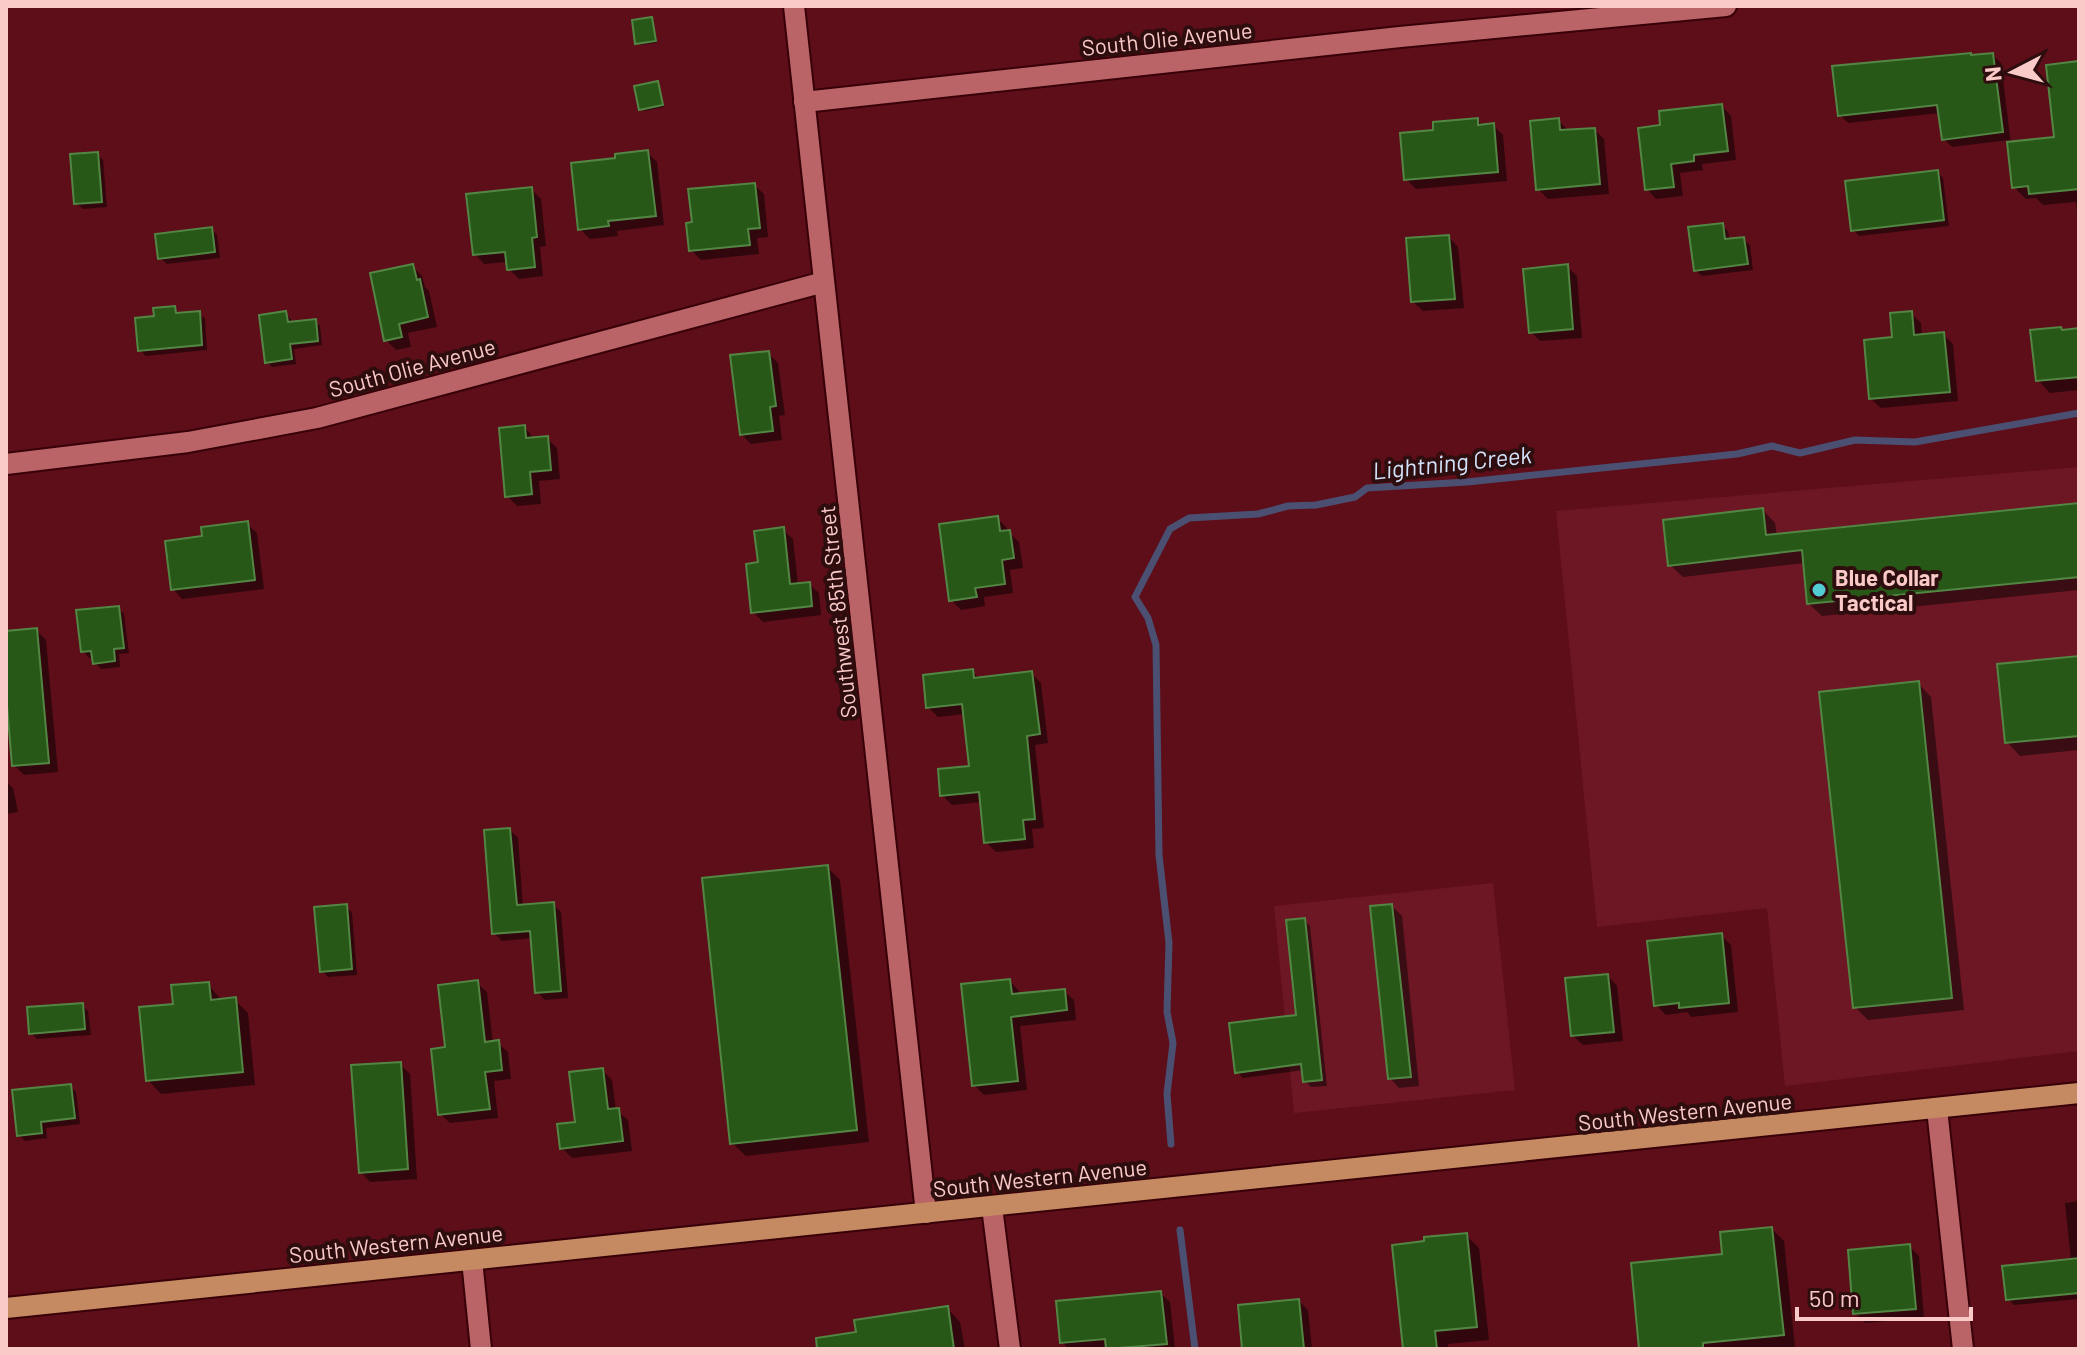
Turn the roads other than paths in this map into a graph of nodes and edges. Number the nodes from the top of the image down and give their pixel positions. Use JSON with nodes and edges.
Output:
{"nodes":[{"id":1,"x":794,"y":6,"type":"edge"},
{"id":2,"x":1726,"y":6,"type":"edge"},
{"id":3,"x":804,"y":102,"type":"junction"},
{"id":4,"x":824,"y":282,"type":"junction"},
{"id":5,"x":6,"y":464,"type":"edge"},
{"id":6,"x":2079,"y":1093,"type":"edge"},
{"id":7,"x":1937,"y":1109,"type":"junction"},
{"id":8,"x":992,"y":1207,"type":"junction"},
{"id":9,"x":926,"y":1213,"type":"junction"},
{"id":10,"x":472,"y":1260,"type":"junction"},
{"id":11,"x":6,"y":1308,"type":"edge"},
{"id":12,"x":481,"y":1349,"type":"edge"},
{"id":13,"x":1010,"y":1349,"type":"edge"},
{"id":14,"x":1963,"y":1349,"type":"edge"}],
"edges":[{"from":1,"to":3,"type":"street","name":"Southwest 85th Street"},
{"from":2,"to":3,"type":"street","name":"South Olie Avenue"},
{"from":3,"to":4,"type":"street","name":"Southwest 85th Street"},
{"from":4,"to":5,"type":"street","name":"South Olie Avenue"},
{"from":4,"to":9,"type":"street","name":"Southwest 85th Street"},
{"from":6,"to":7,"type":"main road","name":"South Western Avenue"},
{"from":7,"to":8,"type":"main road","name":"South Western Avenue"},
{"from":7,"to":14,"type":"street"},
{"from":8,"to":9,"type":"main road","name":"South Western Avenue"},
{"from":8,"to":13,"type":"street"},
{"from":9,"to":10,"type":"main road","name":"South Western Avenue"},
{"from":10,"to":11,"type":"main road","name":"South Western Avenue"},
{"from":10,"to":12,"type":"street"}]}
